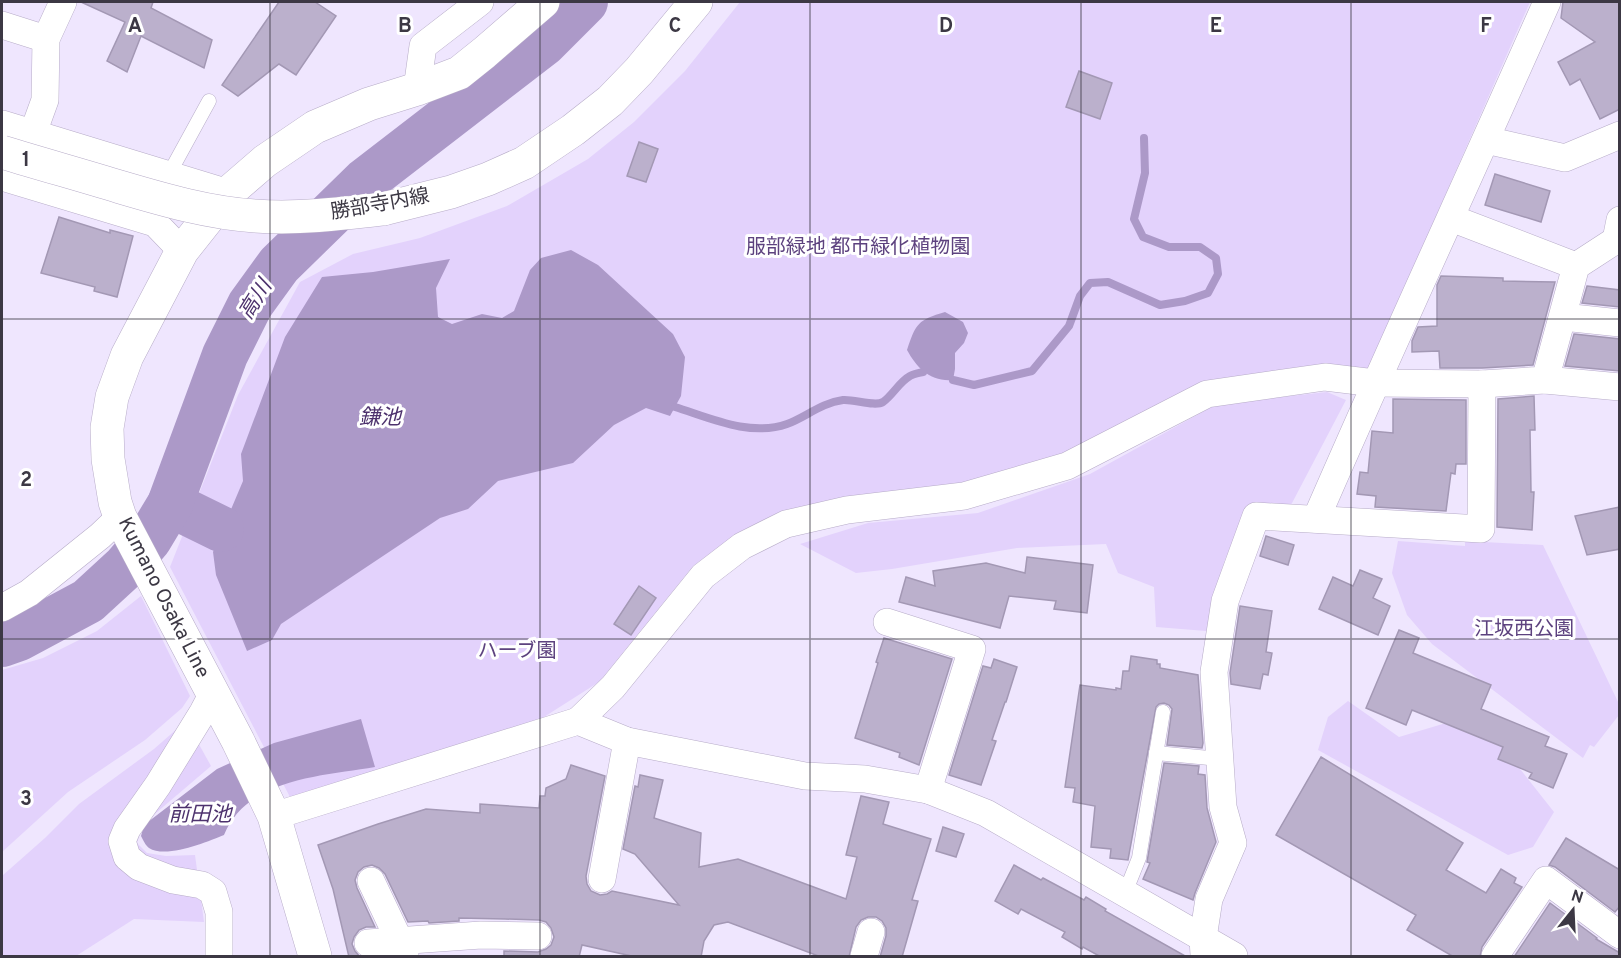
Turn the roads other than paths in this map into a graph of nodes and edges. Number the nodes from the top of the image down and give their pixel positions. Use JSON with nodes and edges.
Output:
{"nodes":[{"id":1,"x":63,"y":2,"type":"edge"},
{"id":2,"x":480,"y":2,"type":"edge"},
{"id":3,"x":543,"y":2,"type":"edge"},
{"id":4,"x":696,"y":2,"type":"edge"},
{"id":5,"x":1547,"y":2,"type":"edge"},
{"id":6,"x":2,"y":25,"type":"edge"},
{"id":7,"x":46,"y":39,"type":"junction"},
{"id":8,"x":417,"y":89,"type":"junction"},
{"id":9,"x":210,"y":101,"type":"dead end"},
{"id":10,"x":2,"y":124,"type":"edge"},
{"id":11,"x":33,"y":133,"type":"junction"},
{"id":12,"x":1620,"y":135,"type":"edge"},
{"id":13,"x":1486,"y":140,"type":"junction"},
{"id":14,"x":2,"y":152,"type":"edge"},
{"id":15,"x":169,"y":174,"type":"junction"},
{"id":16,"x":2,"y":177,"type":"edge"},
{"id":17,"x":228,"y":193,"type":"junction"},
{"id":18,"x":1451,"y":218,"type":"junction"},
{"id":19,"x":1620,"y":220,"type":"edge"},
{"id":20,"x":182,"y":251,"type":"junction"},
{"id":21,"x":1576,"y":266,"type":"junction"},
{"id":22,"x":1563,"y":317,"type":"junction"},
{"id":23,"x":1620,"y":323,"type":"edge"},
{"id":24,"x":1545,"y":380,"type":"junction"},
{"id":25,"x":1375,"y":383,"type":"junction"},
{"id":26,"x":1482,"y":384,"type":"junction"},
{"id":27,"x":1620,"y":387,"type":"edge"},
{"id":28,"x":1316,"y":519,"type":"junction"},
{"id":29,"x":124,"y":524,"type":"junction"},
{"id":30,"x":2,"y":608,"type":"edge"},
{"id":31,"x":887,"y":622,"type":"dead end"},
{"id":32,"x":213,"y":693,"type":"junction"},
{"id":33,"x":1163,"y":712,"type":"dead end"},
{"id":34,"x":578,"y":721,"type":"junction"},
{"id":35,"x":627,"y":741,"type":"junction"},
{"id":36,"x":1156,"y":753,"type":"junction"},
{"id":37,"x":1220,"y":759,"type":"junction"},
{"id":38,"x":928,"y":790,"type":"junction"},
{"id":39,"x":271,"y":811,"type":"junction"},
{"id":40,"x":602,"y":879,"type":"dead end"},
{"id":41,"x":370,"y":881,"type":"dead end"},
{"id":42,"x":1125,"y":893,"type":"junction"},
{"id":43,"x":1620,"y":935,"type":"edge"},
{"id":44,"x":538,"y":936,"type":"dead end"},
{"id":45,"x":368,"y":943,"type":"dead end"},
{"id":46,"x":481,"y":946,"type":"edge"},
{"id":47,"x":1203,"y":947,"type":"edge"},
{"id":48,"x":402,"y":948,"type":"edge"},
{"id":49,"x":219,"y":957,"type":"edge"},
{"id":50,"x":315,"y":957,"type":"edge"},
{"id":51,"x":1234,"y":957,"type":"edge"},
{"id":52,"x":1495,"y":957,"type":"edge"}],
"edges":[{"from":1,"to":7,"type":"street"},
{"from":2,"to":8,"type":"street"},
{"from":3,"to":8,"type":"main road","name":"Kumano Osaka Line"},
{"from":4,"to":14,"type":"main road","name":"勝部寺内線","bridge":true},
{"from":5,"to":13,"type":"street"},
{"from":6,"to":7,"type":"street"},
{"from":7,"to":11,"type":"street"},
{"from":8,"to":17,"type":"main road","name":"Kumano Osaka Line"},
{"from":9,"to":15,"type":"lane"},
{"from":10,"to":11,"type":"street"},
{"from":11,"to":15,"type":"street"},
{"from":12,"to":13,"type":"street"},
{"from":13,"to":18,"type":"street"},
{"from":15,"to":17,"type":"street"},
{"from":16,"to":20,"type":"street"},
{"from":17,"to":20,"type":"main road","name":"Kumano Osaka Line"},
{"from":18,"to":21,"type":"street"},
{"from":18,"to":25,"type":"street"},
{"from":19,"to":21,"type":"street"},
{"from":20,"to":29,"type":"main road","name":"Kumano Osaka Line"},
{"from":21,"to":22,"type":"street"},
{"from":22,"to":23,"type":"street"},
{"from":22,"to":24,"type":"street"},
{"from":24,"to":26,"type":"street"},
{"from":24,"to":27,"type":"street"},
{"from":25,"to":26,"type":"street"},
{"from":25,"to":28,"type":"street"},
{"from":25,"to":34,"type":"street"},
{"from":26,"to":28,"type":"street"},
{"from":28,"to":37,"type":"street"},
{"from":29,"to":30,"type":"street"},
{"from":29,"to":32,"type":"main road","name":"Kumano Osaka Line"},
{"from":31,"to":38,"type":"street"},
{"from":32,"to":39,"type":"main road","name":"Kumano Osaka Line"},
{"from":32,"to":49,"type":"street"},
{"from":33,"to":36,"type":"lane"},
{"from":34,"to":35,"type":"street"},
{"from":34,"to":39,"type":"street"},
{"from":35,"to":38,"type":"street"},
{"from":35,"to":40,"type":"street"},
{"from":36,"to":37,"type":"lane"},
{"from":36,"to":42,"type":"lane"},
{"from":37,"to":47,"type":"street"},
{"from":38,"to":42,"type":"street"},
{"from":39,"to":50,"type":"main road","name":"Kumano Osaka Line"},
{"from":41,"to":48,"type":"street"},
{"from":42,"to":47,"type":"street"},
{"from":43,"to":52,"type":"street"},
{"from":44,"to":46,"type":"street"},
{"from":45,"to":48,"type":"street"},
{"from":46,"to":48,"type":"street"},
{"from":47,"to":51,"type":"street"}]}
